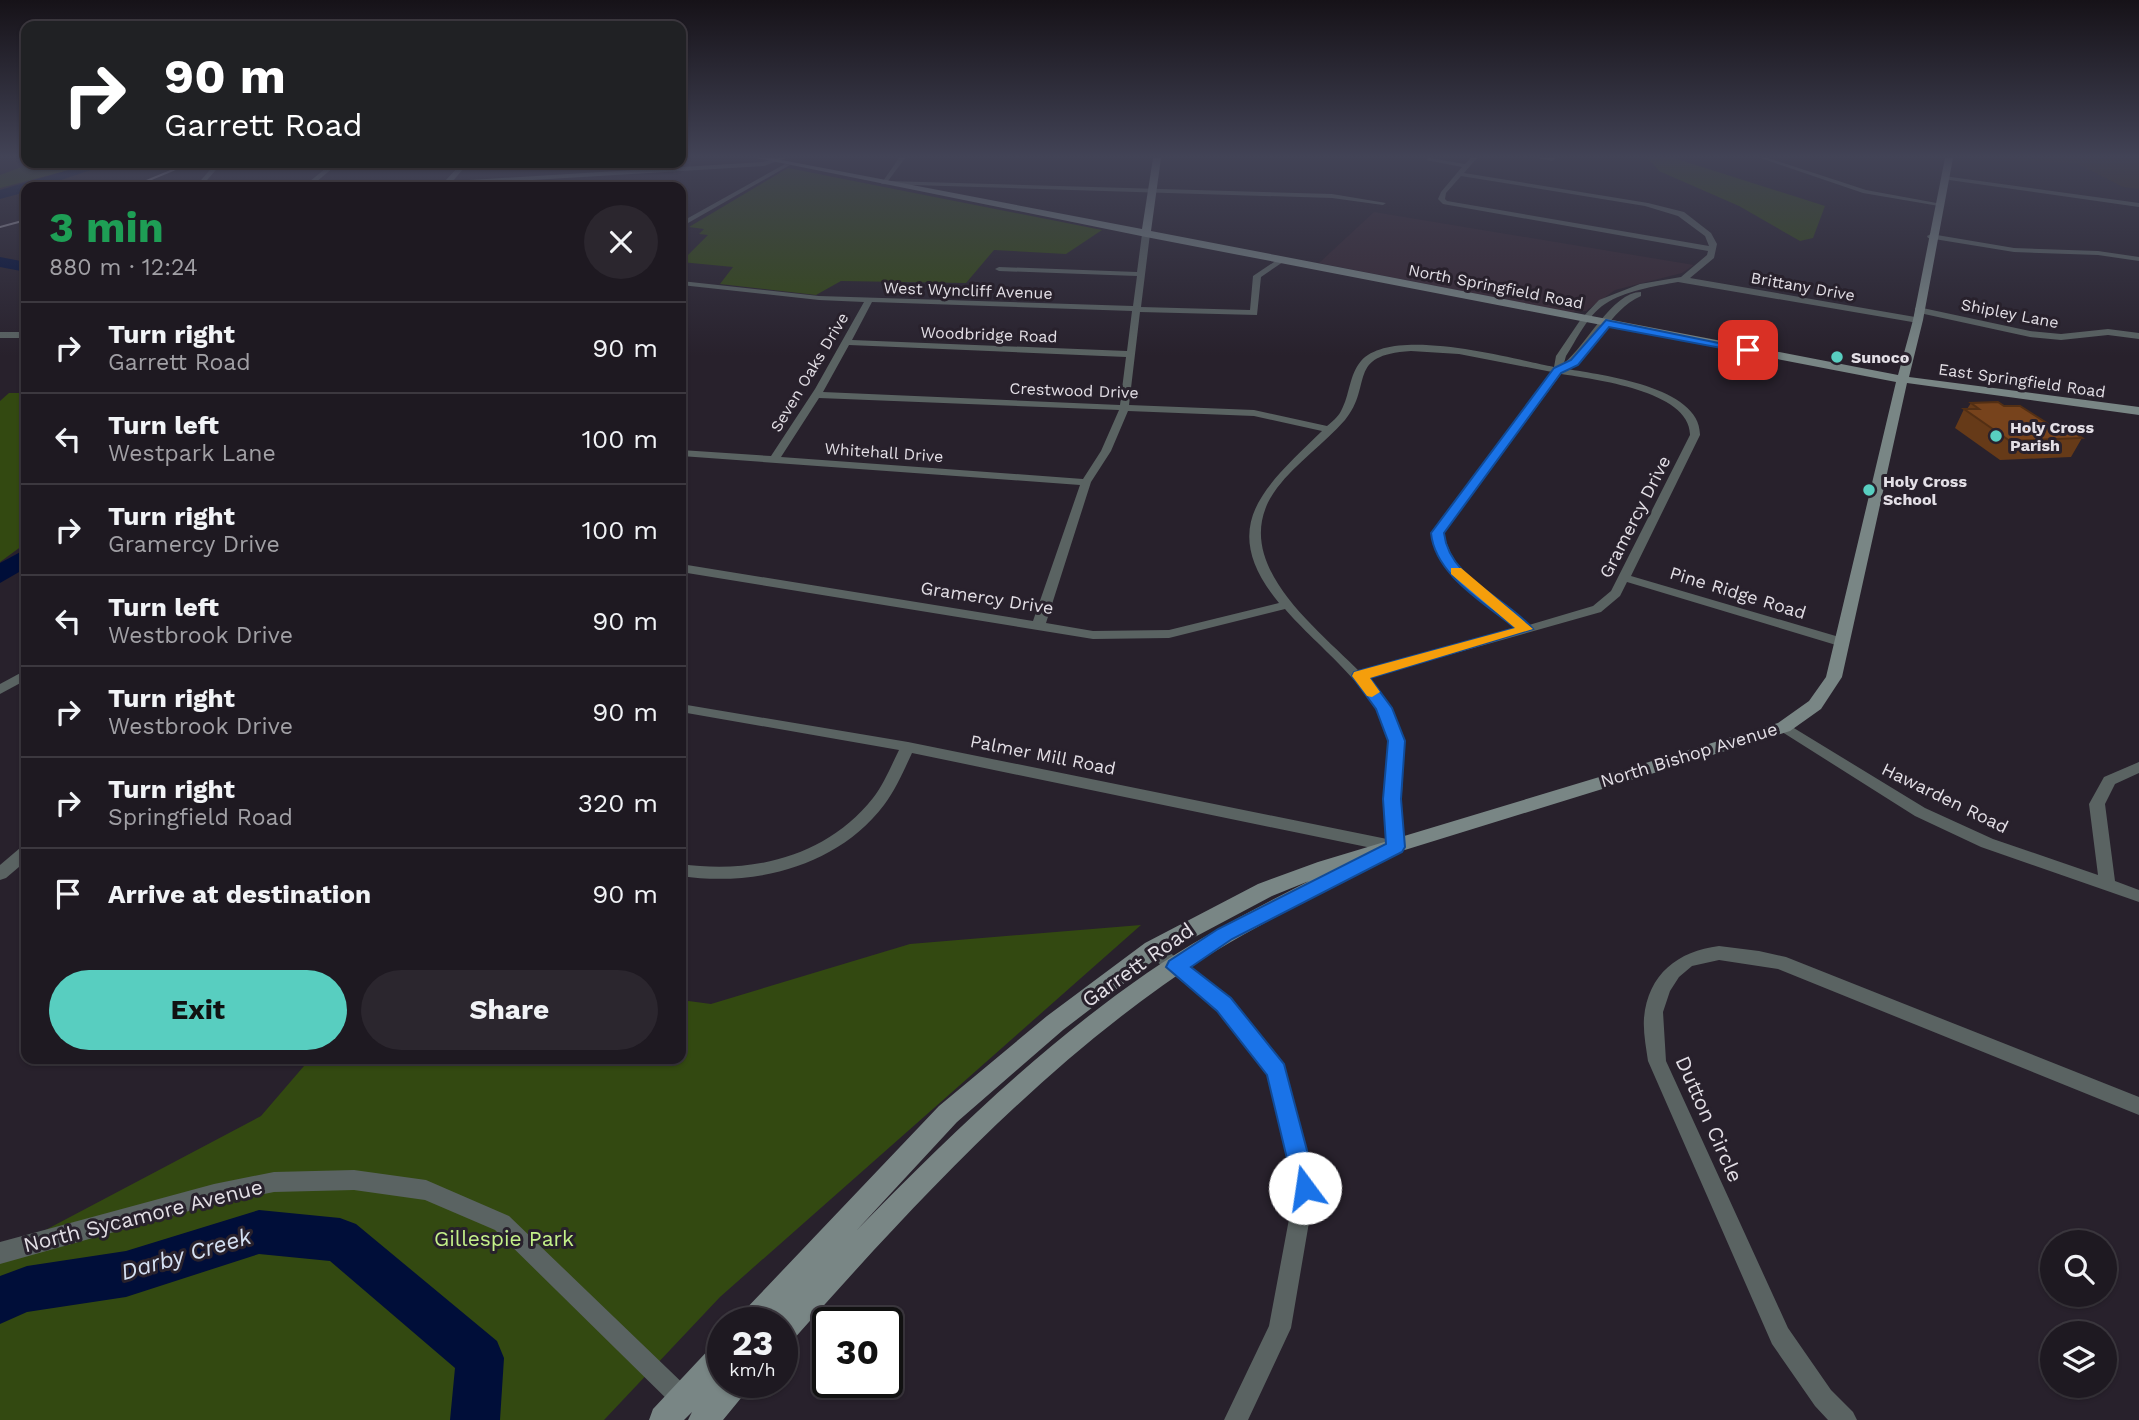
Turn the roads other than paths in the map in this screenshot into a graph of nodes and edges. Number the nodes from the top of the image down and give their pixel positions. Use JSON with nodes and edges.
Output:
{"nodes":[{"id":1,"x":1096,"y":224,"type":"edge"},
{"id":2,"x":1148,"y":224,"type":"edge"},
{"id":3,"x":1561,"y":224,"type":"edge"},
{"id":4,"x":1697,"y":224,"type":"edge"},
{"id":5,"x":1934,"y":224,"type":"edge"},
{"id":6,"x":1146,"y":234,"type":"junction"},
{"id":7,"x":1931,"y":236,"type":"junction"},
{"id":8,"x":1712,"y":249,"type":"junction"},
{"id":9,"x":2139,"y":259,"type":"edge"},
{"id":10,"x":1280,"y":260,"type":"junction"},
{"id":11,"x":999,"y":269,"type":"dead end"},
{"id":12,"x":1140,"y":274,"type":"junction"},
{"id":13,"x":1684,"y":279,"type":"junction"},
{"id":14,"x":686,"y":284,"type":"edge"},
{"id":15,"x":869,"y":300,"type":"junction"},
{"id":16,"x":1136,"y":310,"type":"junction"},
{"id":17,"x":1918,"y":315,"type":"junction"},
{"id":18,"x":1585,"y":319,"type":"junction"},
{"id":19,"x":1606,"y":323,"type":"junction"},
{"id":20,"x":0,"y":335,"type":"edge"},
{"id":21,"x":21,"y":335,"type":"edge"},
{"id":22,"x":2139,"y":335,"type":"edge"},
{"id":23,"x":21,"y":336,"type":"edge"},
{"id":24,"x":847,"y":342,"type":"junction"},
{"id":25,"x":0,"y":348,"type":"edge"},
{"id":26,"x":1130,"y":354,"type":"junction"},
{"id":27,"x":1558,"y":371,"type":"junction"},
{"id":28,"x":1901,"y":379,"type":"junction"},
{"id":29,"x":816,"y":394,"type":"junction"},
{"id":30,"x":1124,"y":409,"type":"junction"},
{"id":31,"x":2139,"y":411,"type":"edge"},
{"id":32,"x":1329,"y":430,"type":"junction"},
{"id":33,"x":686,"y":453,"type":"edge"},
{"id":34,"x":774,"y":460,"type":"junction"},
{"id":35,"x":1086,"y":482,"type":"junction"},
{"id":36,"x":686,"y":569,"type":"edge"},
{"id":37,"x":1626,"y":578,"type":"junction"},
{"id":38,"x":1285,"y":605,"type":"junction"},
{"id":39,"x":1039,"y":624,"type":"junction"},
{"id":40,"x":1526,"y":629,"type":"junction"},
{"id":41,"x":1840,"y":642,"type":"junction"},
{"id":42,"x":1360,"y":676,"type":"junction"},
{"id":43,"x":21,"y":677,"type":"edge"},
{"id":44,"x":0,"y":690,"type":"edge"},
{"id":45,"x":686,"y":709,"type":"edge"},
{"id":46,"x":1784,"y":727,"type":"junction"},
{"id":47,"x":908,"y":747,"type":"junction"},
{"id":48,"x":2139,"y":767,"type":"edge"},
{"id":49,"x":1396,"y":847,"type":"junction"},
{"id":50,"x":21,"y":856,"type":"edge"},
{"id":51,"x":686,"y":871,"type":"edge"},
{"id":52,"x":0,"y":874,"type":"edge"},
{"id":53,"x":2107,"y":885,"type":"junction"},
{"id":54,"x":2139,"y":896,"type":"edge"},
{"id":55,"x":1153,"y":949,"type":"junction"},
{"id":56,"x":1176,"y":967,"type":"junction"},
{"id":57,"x":2139,"y":1106,"type":"edge"},
{"id":58,"x":0,"y":1253,"type":"edge"},
{"id":59,"x":767,"y":1307,"type":"edge"},
{"id":60,"x":798,"y":1314,"type":"edge"},
{"id":61,"x":707,"y":1382,"type":"edge"},
{"id":62,"x":713,"y":1398,"type":"edge"},
{"id":63,"x":688,"y":1415,"type":"edge"},
{"id":64,"x":1236,"y":1420,"type":"edge"},
{"id":65,"x":1845,"y":1420,"type":"edge"}],
"edges":[{"from":1,"to":6,"type":"main road","name":"North Springfield Road"},
{"from":2,"to":6,"type":"main road"},
{"from":3,"to":8,"type":"street"},
{"from":4,"to":8,"type":"street"},
{"from":5,"to":7,"type":"main road","name":"North Bishop Avenue"},
{"from":6,"to":10,"type":"main road","name":"North Springfield Road"},
{"from":6,"to":12,"type":"street"},
{"from":7,"to":9,"type":"street"},
{"from":7,"to":17,"type":"main road","name":"North Bishop Avenue"},
{"from":8,"to":13,"type":"street"},
{"from":10,"to":16,"type":"street","name":"West Wyncliff Avenue"},
{"from":10,"to":18,"type":"main road","name":"North Springfield Road"},
{"from":11,"to":12,"type":"street"},
{"from":12,"to":16,"type":"street"},
{"from":13,"to":17,"type":"street","name":"Brittany Drive"},
{"from":13,"to":18,"type":"street"},
{"from":13,"to":19,"type":"street"},
{"from":14,"to":15,"type":"street","name":"West Wyncliff Avenue"},
{"from":15,"to":16,"type":"street","name":"West Wyncliff Avenue"},
{"from":15,"to":24,"type":"street","name":"Seven Oaks Drive"},
{"from":16,"to":26,"type":"street"},
{"from":17,"to":22,"type":"street","name":"Shipley Lane"},
{"from":17,"to":28,"type":"main road","name":"North Bishop Avenue"},
{"from":18,"to":19,"type":"main road","name":"North Springfield Road"},
{"from":18,"to":27,"type":"street"},
{"from":19,"to":27,"type":"street"},
{"from":19,"to":28,"type":"main road","name":"North Springfield Road"},
{"from":20,"to":21,"type":"street"},
{"from":23,"to":25,"type":"street"},
{"from":24,"to":26,"type":"street","name":"Woodbridge Road"},
{"from":24,"to":29,"type":"street","name":"Seven Oaks Drive"},
{"from":26,"to":30,"type":"street"},
{"from":27,"to":32,"type":"street"},
{"from":27,"to":37,"type":"street","name":"Gramercy Drive"},
{"from":27,"to":40,"type":"street"},
{"from":28,"to":31,"type":"main road","name":"East Springfield Road"},
{"from":28,"to":41,"type":"main road","name":"North Bishop Avenue"},
{"from":29,"to":30,"type":"street","name":"Crestwood Drive"},
{"from":29,"to":34,"type":"street","name":"Seven Oaks Drive"},
{"from":30,"to":32,"type":"street","name":"Crestwood Drive"},
{"from":30,"to":35,"type":"street"},
{"from":32,"to":38,"type":"street"},
{"from":33,"to":34,"type":"street","name":"Whitehall Drive"},
{"from":34,"to":35,"type":"street","name":"Whitehall Drive"},
{"from":35,"to":39,"type":"street"},
{"from":36,"to":39,"type":"street","name":"Gramercy Drive"},
{"from":37,"to":40,"type":"street","name":"Gramercy Drive"},
{"from":37,"to":41,"type":"street","name":"Pine Ridge Road"},
{"from":38,"to":39,"type":"street","name":"Gramercy Drive"},
{"from":38,"to":42,"type":"street"},
{"from":40,"to":42,"type":"street","name":"Gramercy Drive"},
{"from":41,"to":46,"type":"main road","name":"North Bishop Avenue"},
{"from":42,"to":49,"type":"street"},
{"from":43,"to":44,"type":"street"},
{"from":45,"to":47,"type":"street","name":"Palmer Mill Road"},
{"from":46,"to":49,"type":"main road","name":"North Bishop Avenue"},
{"from":46,"to":53,"type":"street","name":"Hawarden Road"},
{"from":47,"to":49,"type":"street","name":"Palmer Mill Road"},
{"from":47,"to":51,"type":"street"},
{"from":48,"to":53,"type":"street"},
{"from":49,"to":55,"type":"main road","name":"Garrett Road"},
{"from":49,"to":56,"type":"main road","name":"Garrett Road"},
{"from":50,"to":52,"type":"street"},
{"from":53,"to":54,"type":"street","name":"Hawarden Road"},
{"from":55,"to":56,"type":"street"},
{"from":55,"to":59,"type":"main road","name":"Garrett Road"},
{"from":56,"to":60,"type":"main road","name":"Garrett Road"},
{"from":56,"to":64,"type":"street"},
{"from":57,"to":65,"type":"street","name":"Dutton Circle"},
{"from":58,"to":63,"type":"street","name":"North Sycamore Avenue"},
{"from":61,"to":63,"type":"main road"},
{"from":62,"to":63,"type":"main road"}]}
